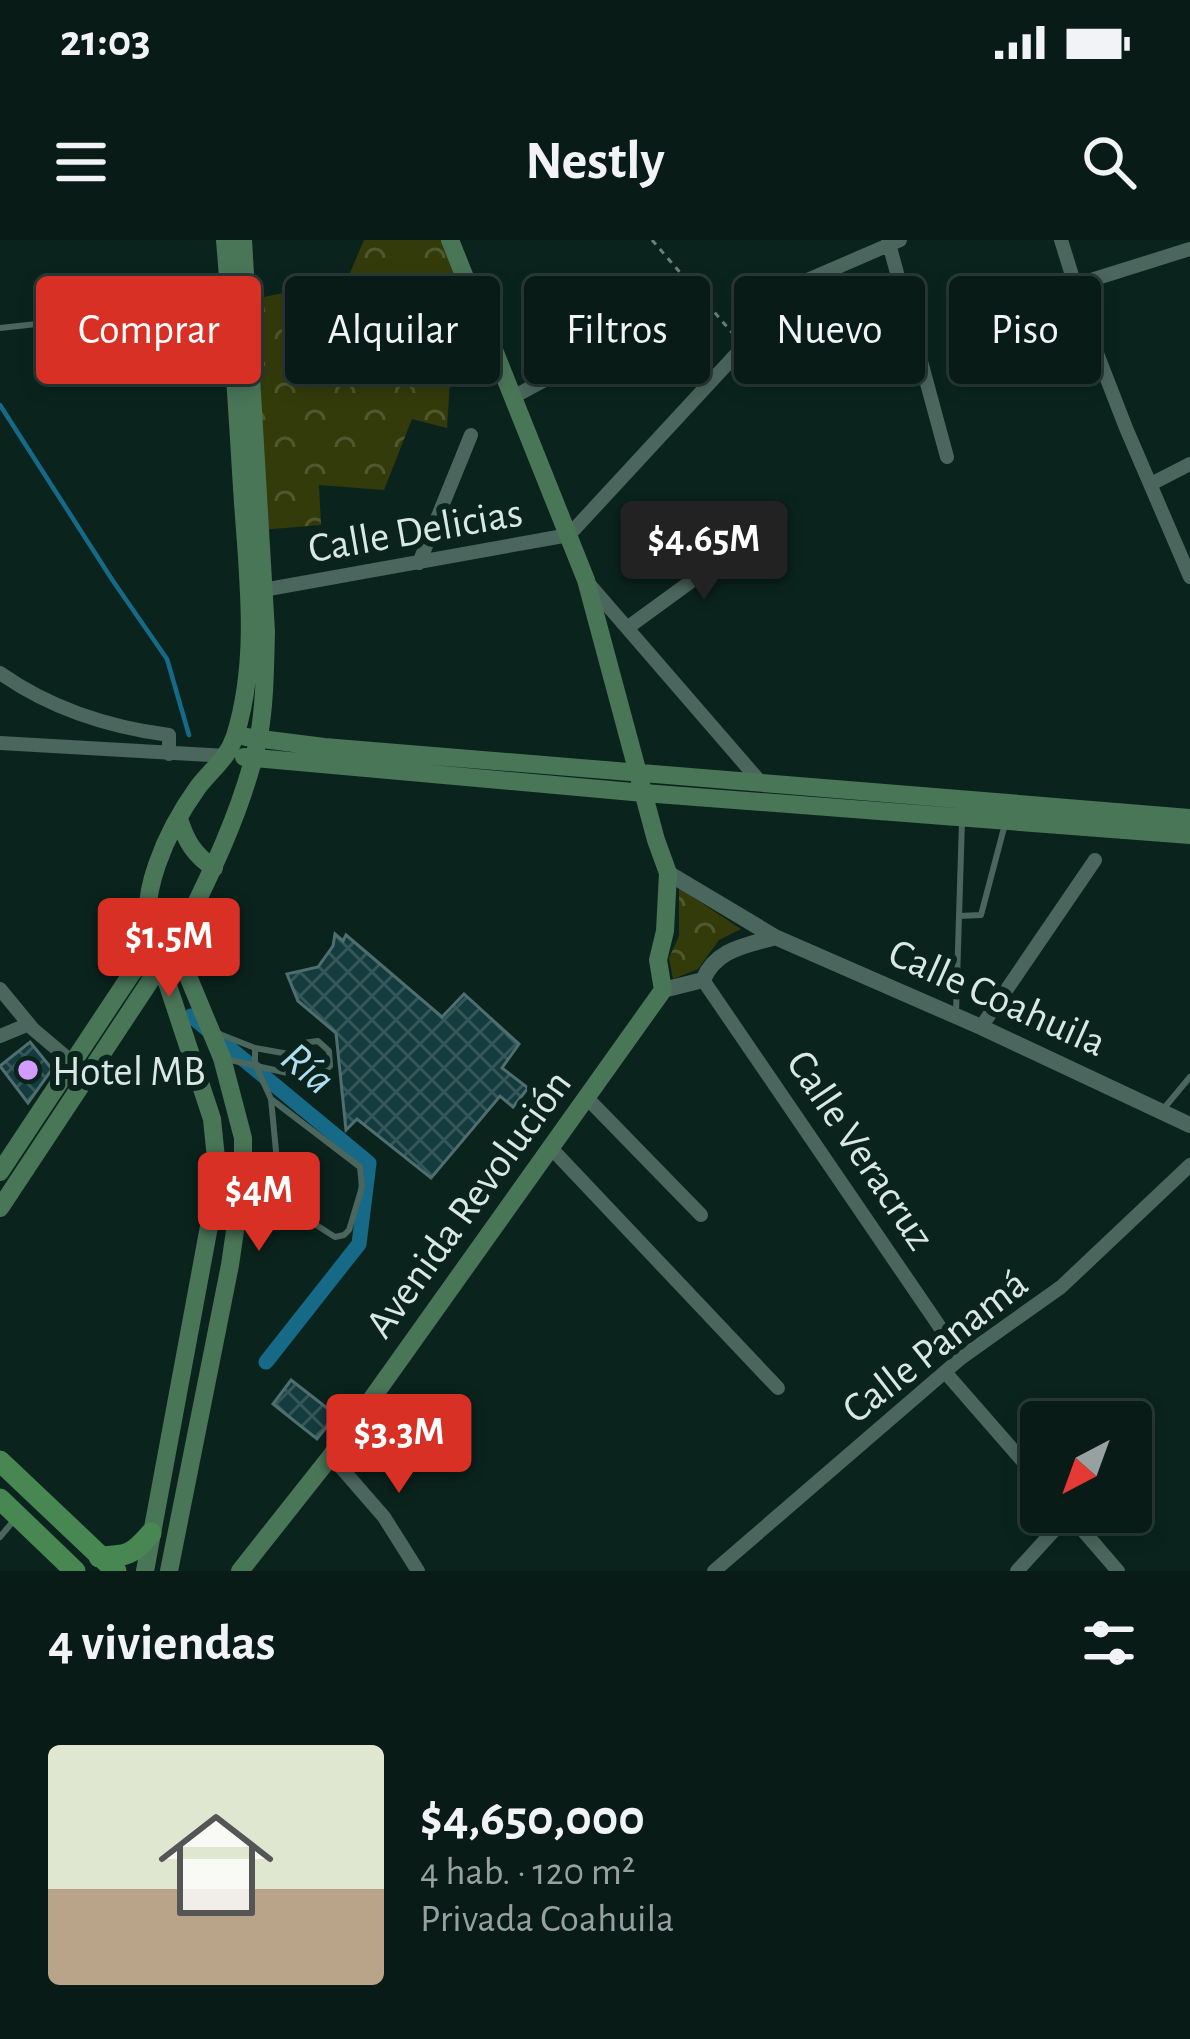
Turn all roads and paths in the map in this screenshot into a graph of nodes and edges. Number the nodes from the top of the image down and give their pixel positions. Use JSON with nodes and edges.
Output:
{"nodes":[{"id":1,"x":225,"y":240,"type":"edge"},
{"id":2,"x":243,"y":240,"type":"edge"},
{"id":3,"x":450,"y":240,"type":"edge"},
{"id":4,"x":652,"y":240,"type":"edge"},
{"id":5,"x":1060,"y":240,"type":"edge"},
{"id":6,"x":893,"y":241,"type":"edge"},
{"id":7,"x":1190,"y":249,"type":"edge"},
{"id":8,"x":237,"y":272,"type":"junction"},
{"id":9,"x":236,"y":276,"type":"edge"},
{"id":10,"x":816,"y":276,"type":"edge"},
{"id":11,"x":1072,"y":276,"type":"edge"},
{"id":12,"x":1101,"y":277,"type":"edge"},
{"id":13,"x":36,"y":324,"type":"edge"},
{"id":14,"x":0,"y":328,"type":"edge"},
{"id":15,"x":734,"y":335,"type":"edge"},
{"id":16,"x":734,"y":358,"type":"edge"},
{"id":17,"x":1101,"y":364,"type":"edge"},
{"id":18,"x":237,"y":384,"type":"edge"},
{"id":19,"x":537,"y":384,"type":"edge"},
{"id":20,"x":513,"y":397,"type":"junction"},
{"id":21,"x":472,"y":435,"type":"dead end"},
{"id":22,"x":946,"y":457,"type":"dead end"},
{"id":23,"x":1190,"y":464,"type":"edge"},
{"id":24,"x":1151,"y":484,"type":"junction"},
{"id":25,"x":569,"y":536,"type":"junction"},
{"id":26,"x":752,"y":537,"type":"dead end"},
{"id":27,"x":419,"y":563,"type":"junction"},
{"id":28,"x":1190,"y":577,"type":"edge"},
{"id":29,"x":586,"y":580,"type":"junction"},
{"id":30,"x":256,"y":587,"type":"junction"},
{"id":31,"x":627,"y":628,"type":"junction"},
{"id":32,"x":0,"y":673,"type":"edge"},
{"id":33,"x":235,"y":736,"type":"junction"},
{"id":34,"x":0,"y":742,"type":"edge"},
{"id":35,"x":255,"y":748,"type":"junction"},
{"id":36,"x":169,"y":754,"type":"junction"},
{"id":37,"x":227,"y":756,"type":"junction"},
{"id":38,"x":641,"y":784,"type":"junction"},
{"id":39,"x":762,"y":784,"type":"junction"},
{"id":40,"x":962,"y":818,"type":"junction"},
{"id":41,"x":1190,"y":818,"type":"edge"},
{"id":42,"x":178,"y":819,"type":"junction"},
{"id":43,"x":1006,"y":821,"type":"junction"},
{"id":44,"x":1190,"y":835,"type":"edge"},
{"id":45,"x":1095,"y":860,"type":"dead end"},
{"id":46,"x":214,"y":868,"type":"junction"},
{"id":47,"x":668,"y":873,"type":"junction"},
{"id":48,"x":959,"y":916,"type":"junction"},
{"id":49,"x":775,"y":937,"type":"junction"},
{"id":50,"x":168,"y":953,"type":"junction"},
{"id":51,"x":703,"y":980,"type":"junction"},
{"id":52,"x":0,"y":988,"type":"edge"},
{"id":53,"x":663,"y":990,"type":"junction"},
{"id":54,"x":956,"y":1015,"type":"junction"},
{"id":55,"x":29,"y":1024,"type":"junction"},
{"id":56,"x":981,"y":1027,"type":"junction"},
{"id":57,"x":211,"y":1030,"type":"junction"},
{"id":58,"x":0,"y":1036,"type":"edge"},
{"id":59,"x":255,"y":1048,"type":"junction"},
{"id":60,"x":294,"y":1054,"type":"junction"},
{"id":61,"x":222,"y":1058,"type":"junction"},
{"id":62,"x":256,"y":1064,"type":"junction"},
{"id":63,"x":80,"y":1068,"type":"junction"},
{"id":64,"x":305,"y":1076,"type":"junction"},
{"id":65,"x":1190,"y":1077,"type":"edge"},
{"id":66,"x":587,"y":1098,"type":"junction"},
{"id":67,"x":271,"y":1099,"type":"junction"},
{"id":68,"x":1163,"y":1110,"type":"junction"},
{"id":69,"x":1190,"y":1125,"type":"edge"},
{"id":70,"x":551,"y":1148,"type":"junction"},
{"id":71,"x":1190,"y":1166,"type":"edge"},
{"id":72,"x":0,"y":1172,"type":"edge"},
{"id":73,"x":0,"y":1208,"type":"edge"},
{"id":74,"x":701,"y":1215,"type":"dead end"},
{"id":75,"x":961,"y":1358,"type":"junction"},
{"id":76,"x":945,"y":1372,"type":"junction"},
{"id":77,"x":778,"y":1388,"type":"dead end"},
{"id":78,"x":331,"y":1456,"type":"junction"},
{"id":79,"x":1020,"y":1458,"type":"edge"},
{"id":80,"x":0,"y":1461,"type":"edge"},
{"id":81,"x":0,"y":1477,"type":"edge"},
{"id":82,"x":0,"y":1499,"type":"edge"},
{"id":83,"x":17,"y":1516,"type":"junction"},
{"id":84,"x":151,"y":1533,"type":"junction"},
{"id":85,"x":1050,"y":1533,"type":"edge"},
{"id":86,"x":1085,"y":1533,"type":"edge"},
{"id":87,"x":0,"y":1537,"type":"edge"},
{"id":88,"x":105,"y":1566,"type":"edge"},
{"id":89,"x":75,"y":1571,"type":"edge"},
{"id":90,"x":145,"y":1571,"type":"edge"},
{"id":91,"x":169,"y":1571,"type":"edge"},
{"id":92,"x":240,"y":1571,"type":"edge"},
{"id":93,"x":418,"y":1571,"type":"edge"},
{"id":94,"x":714,"y":1571,"type":"edge"},
{"id":95,"x":1017,"y":1571,"type":"edge"},
{"id":96,"x":1118,"y":1571,"type":"edge"}],
"edges":[{"from":1,"to":8,"type":"main road"},
{"from":2,"to":8,"type":"main road"},
{"from":3,"to":20,"type":"main road"},
{"from":4,"to":15,"type":"path"},
{"from":5,"to":11,"type":"street"},
{"from":6,"to":10,"type":"street","name":"Calle Delicias"},
{"from":6,"to":22,"type":"street"},
{"from":7,"to":12,"type":"street"},
{"from":8,"to":9,"type":"main road"},
{"from":8,"to":30,"type":"main road"},
{"from":13,"to":14,"type":"lane"},
{"from":16,"to":25,"type":"street","name":"Calle Delicias"},
{"from":17,"to":24,"type":"street"},
{"from":18,"to":30,"type":"main road"},
{"from":19,"to":20,"type":"street"},
{"from":20,"to":25,"type":"main road"},
{"from":21,"to":27,"type":"street"},
{"from":23,"to":24,"type":"street"},
{"from":24,"to":28,"type":"street"},
{"from":25,"to":27,"type":"street","name":"Calle Delicias"},
{"from":25,"to":29,"type":"main road"},
{"from":26,"to":31,"type":"street"},
{"from":27,"to":30,"type":"street","name":"Calle Delicias"},
{"from":29,"to":31,"type":"street"},
{"from":29,"to":38,"type":"main road"},
{"from":30,"to":33,"type":"main road"},
{"from":30,"to":35,"type":"main road"},
{"from":31,"to":39,"type":"street"},
{"from":32,"to":36,"type":"street"},
{"from":33,"to":35,"type":"main road"},
{"from":33,"to":37,"type":"main road"},
{"from":34,"to":36,"type":"street"},
{"from":35,"to":37,"type":"main road"},
{"from":35,"to":38,"type":"main road"},
{"from":35,"to":46,"type":"main road"},
{"from":36,"to":37,"type":"street"},
{"from":37,"to":42,"type":"main road"},
{"from":38,"to":39,"type":"main road"},
{"from":38,"to":40,"type":"main road"},
{"from":38,"to":47,"type":"main road"},
{"from":39,"to":41,"type":"main road"},
{"from":40,"to":43,"type":"main road"},
{"from":40,"to":48,"type":"lane"},
{"from":42,"to":46,"type":"main road"},
{"from":42,"to":50,"type":"main road"},
{"from":43,"to":44,"type":"main road"},
{"from":43,"to":48,"type":"lane"},
{"from":45,"to":56,"type":"street"},
{"from":46,"to":50,"type":"main road"},
{"from":47,"to":49,"type":"street","name":"Calle Coahuila"},
{"from":47,"to":53,"type":"main road"},
{"from":48,"to":54,"type":"lane"},
{"from":49,"to":51,"type":"street"},
{"from":49,"to":54,"type":"street","name":"Calle Coahuila"},
{"from":50,"to":57,"type":"main road"},
{"from":50,"to":63,"type":"main road"},
{"from":50,"to":84,"type":"main road"},
{"from":51,"to":53,"type":"street"},
{"from":51,"to":75,"type":"street","name":"Calle Veracruz"},
{"from":52,"to":55,"type":"street"},
{"from":53,"to":66,"type":"main road","name":"Avenida Revolución"},
{"from":54,"to":56,"type":"street","name":"Calle Coahuila"},
{"from":55,"to":58,"type":"street"},
{"from":55,"to":63,"type":"street"},
{"from":56,"to":68,"type":"street","name":"Calle Coahuila"},
{"from":57,"to":59,"type":"lane"},
{"from":57,"to":61,"type":"main road"},
{"from":59,"to":60,"type":"lane"},
{"from":59,"to":62,"type":"lane"},
{"from":60,"to":64,"type":"lane"},
{"from":60,"to":64,"type":"lane"},
{"from":61,"to":62,"type":"lane"},
{"from":61,"to":91,"type":"main road"},
{"from":62,"to":64,"type":"lane"},
{"from":62,"to":67,"type":"lane"},
{"from":63,"to":72,"type":"main road"},
{"from":63,"to":73,"type":"main road"},
{"from":65,"to":68,"type":"lane"},
{"from":66,"to":70,"type":"main road","name":"Avenida Revolución"},
{"from":66,"to":74,"type":"street"},
{"from":67,"to":67,"type":"lane"},
{"from":68,"to":69,"type":"street","name":"Calle Coahuila"},
{"from":70,"to":77,"type":"street"},
{"from":70,"to":78,"type":"main road","name":"Avenida Revolución"},
{"from":71,"to":75,"type":"street","name":"Calle Panamá"},
{"from":75,"to":76,"type":"street","name":"Calle Panamá"},
{"from":76,"to":79,"type":"street"},
{"from":76,"to":94,"type":"street","name":"Calle Panamá"},
{"from":78,"to":92,"type":"main road","name":"Avenida Revolución"},
{"from":78,"to":93,"type":"street"},
{"from":80,"to":88,"type":"main road"},
{"from":81,"to":88,"type":"main road"},
{"from":82,"to":83,"type":"main road"},
{"from":83,"to":87,"type":"lane"},
{"from":83,"to":89,"type":"main road"},
{"from":84,"to":88,"type":"main road"},
{"from":84,"to":90,"type":"main road"},
{"from":85,"to":95,"type":"street"},
{"from":86,"to":96,"type":"street"}]}
